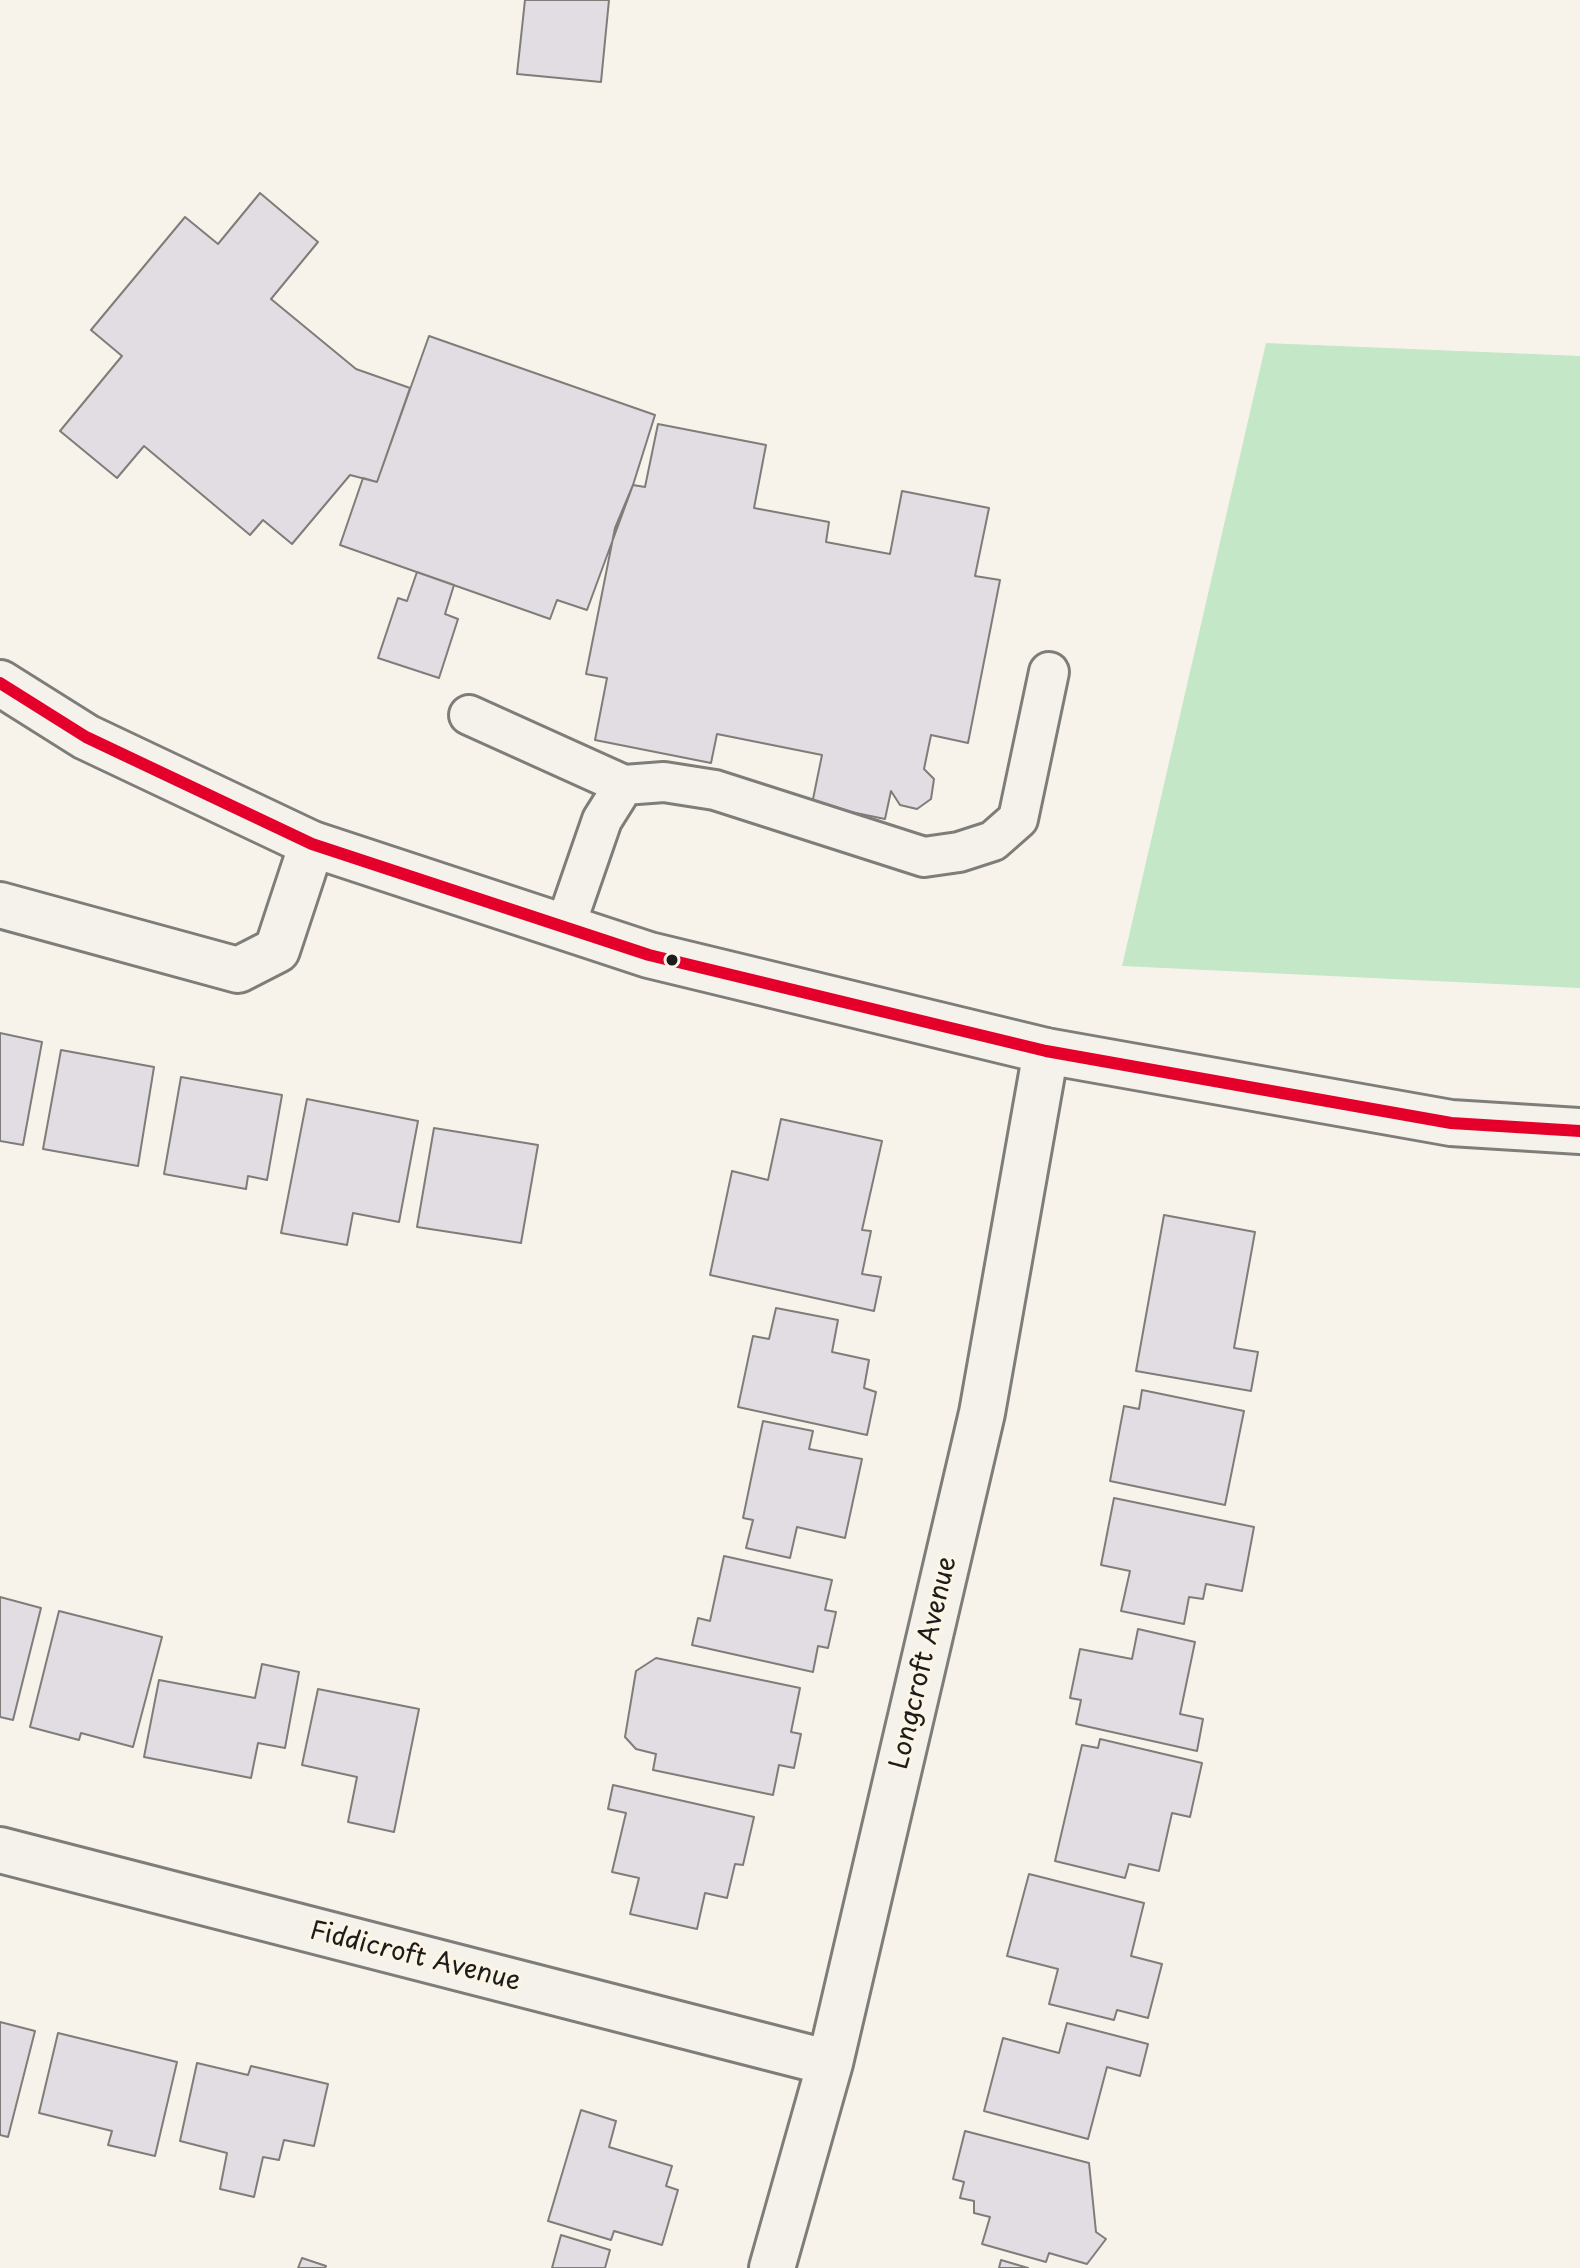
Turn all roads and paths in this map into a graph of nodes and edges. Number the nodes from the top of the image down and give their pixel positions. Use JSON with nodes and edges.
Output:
{"nodes":[{"id":1,"x":1049,"y":672,"type":"dead end"},
{"id":2,"x":0,"y":683,"type":"edge"},
{"id":3,"x":469,"y":715,"type":"dead end"},
{"id":4,"x":624,"y":785,"type":"junction"},
{"id":5,"x":312,"y":844,"type":"junction"},
{"id":6,"x":0,"y":905,"type":"edge"},
{"id":7,"x":565,"y":927,"type":"junction"},
{"id":8,"x":1046,"y":1051,"type":"junction"},
{"id":9,"x":1580,"y":1131,"type":"edge"},
{"id":10,"x":0,"y":1850,"type":"edge"},
{"id":11,"x":830,"y":2063,"type":"junction"},
{"id":12,"x":772,"y":2268,"type":"edge"}],
"edges":[{"from":1,"to":4,"type":"lane"},
{"from":2,"to":5,"type":"street"},
{"from":3,"to":4,"type":"lane"},
{"from":4,"to":7,"type":"lane"},
{"from":5,"to":6,"type":"street"},
{"from":5,"to":7,"type":"street"},
{"from":7,"to":8,"type":"street"},
{"from":8,"to":9,"type":"street"},
{"from":8,"to":11,"type":"street","name":"Longcroft Avenue"},
{"from":10,"to":11,"type":"street","name":"Fiddicroft Avenue"},
{"from":11,"to":12,"type":"street","name":"Longcroft Avenue"}]}
